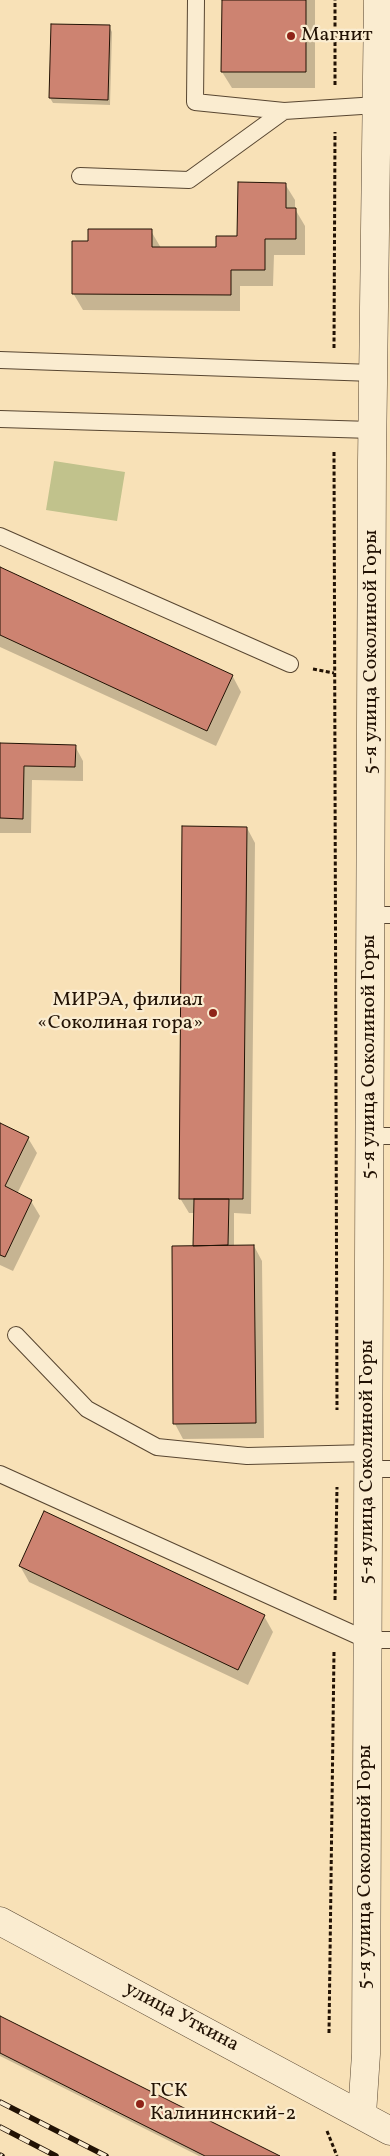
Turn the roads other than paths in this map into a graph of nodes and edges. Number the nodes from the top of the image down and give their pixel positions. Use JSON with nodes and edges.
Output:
{"nodes":[{"id":1,"x":196,"y":0,"type":"edge"},
{"id":2,"x":378,"y":0,"type":"edge"},
{"id":3,"x":284,"y":111,"type":"junction"},
{"id":4,"x":381,"y":115,"type":"edge"},
{"id":5,"x":80,"y":176,"type":"dead end"},
{"id":6,"x":382,"y":219,"type":"edge"},
{"id":7,"x":0,"y":360,"type":"edge"},
{"id":8,"x":373,"y":373,"type":"junction"},
{"id":9,"x":0,"y":419,"type":"edge"},
{"id":10,"x":381,"y":430,"type":"edge"},
{"id":11,"x":0,"y":536,"type":"edge"},
{"id":12,"x":381,"y":588,"type":"edge"},
{"id":13,"x":290,"y":664,"type":"dead end"},
{"id":14,"x":380,"y":915,"type":"edge"},
{"id":15,"x":380,"y":1136,"type":"edge"},
{"id":16,"x":16,"y":1335,"type":"dead end"},
{"id":17,"x":376,"y":1464,"type":"edge"},
{"id":18,"x":0,"y":1474,"type":"edge"},
{"id":19,"x":378,"y":1640,"type":"edge"},
{"id":20,"x":0,"y":1921,"type":"edge"},
{"id":21,"x":362,"y":2114,"type":"junction"},
{"id":22,"x":390,"y":2131,"type":"edge"}],
"edges":[{"from":1,"to":3,"type":"lane"},
{"from":2,"to":4,"type":"street","name":"5-я улица Соколиной Горы"},
{"from":3,"to":4,"type":"lane"},
{"from":3,"to":5,"type":"lane"},
{"from":4,"to":6,"type":"street","name":"5-я улица Соколиной Горы"},
{"from":6,"to":8,"type":"street","name":"5-я улица Соколиной Горы"},
{"from":7,"to":8,"type":"lane"},
{"from":8,"to":10,"type":"street","name":"5-я улица Соколиной Горы"},
{"from":9,"to":10,"type":"lane"},
{"from":10,"to":12,"type":"street","name":"5-я улица Соколиной Горы"},
{"from":11,"to":13,"type":"lane"},
{"from":12,"to":14,"type":"street","name":"5-я улица Соколиной Горы"},
{"from":14,"to":15,"type":"street","name":"5-я улица Соколиной Горы"},
{"from":15,"to":17,"type":"street","name":"5-я улица Соколиной Горы"},
{"from":16,"to":17,"type":"lane"},
{"from":17,"to":19,"type":"street","name":"5-я улица Соколиной Горы"},
{"from":18,"to":19,"type":"lane"},
{"from":19,"to":21,"type":"street","name":"5-я улица Соколиной Горы"},
{"from":20,"to":21,"type":"street","name":"улица Уткина"},
{"from":21,"to":22,"type":"street","name":"улица Уткина"}]}
